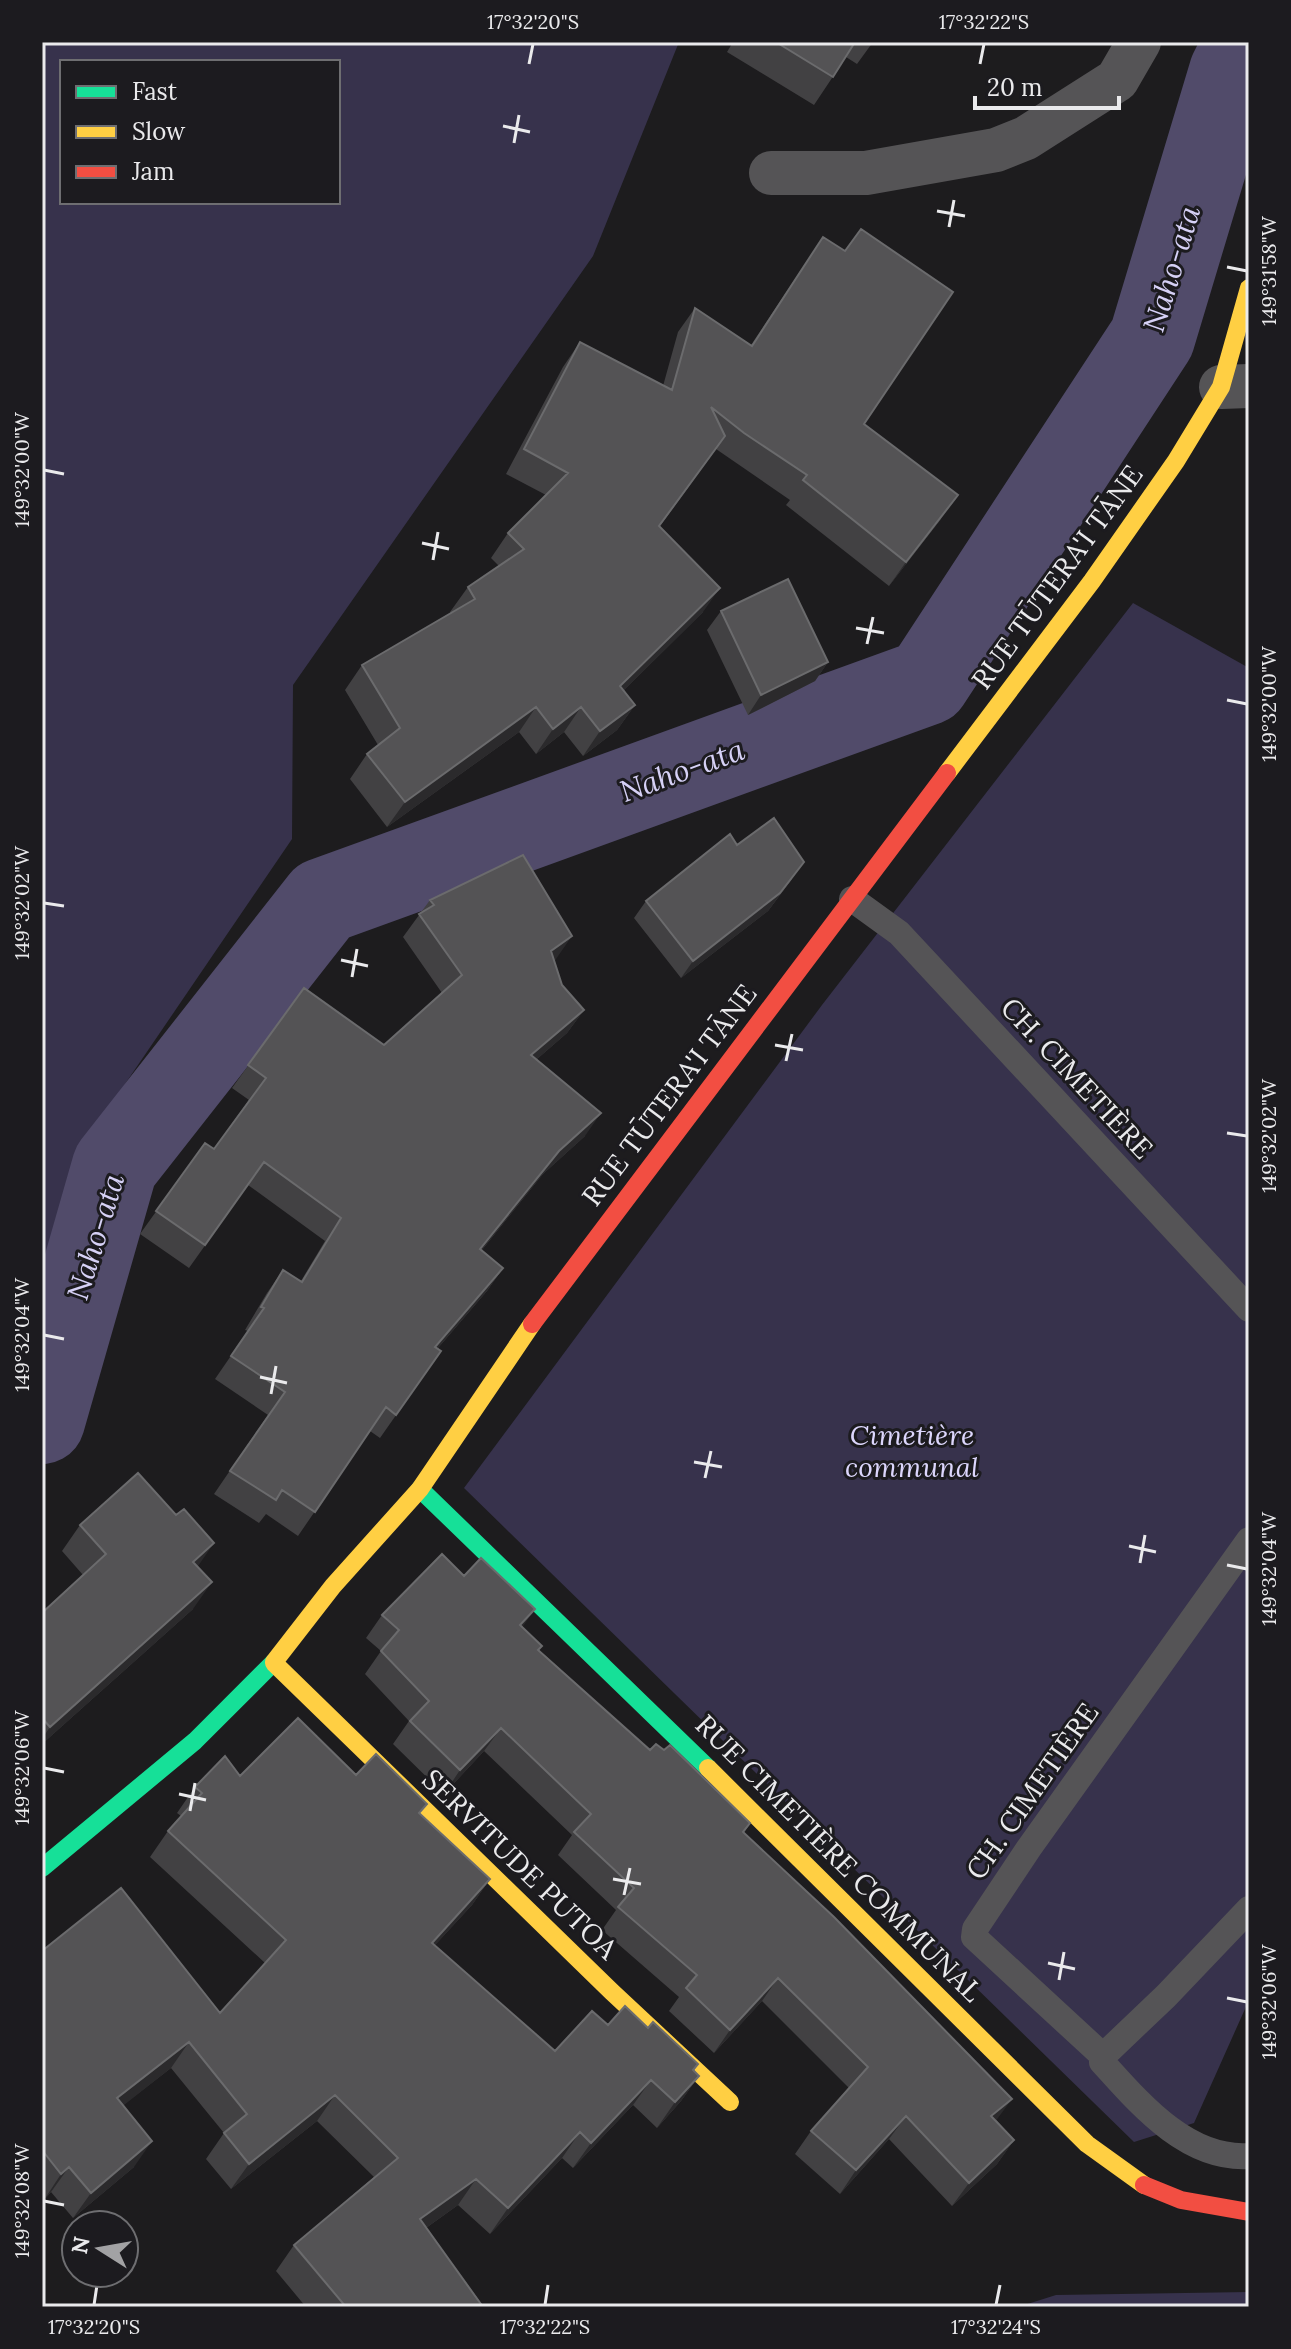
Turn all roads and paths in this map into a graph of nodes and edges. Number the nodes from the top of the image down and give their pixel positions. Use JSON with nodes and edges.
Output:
{"nodes":[{"id":1,"x":1139,"y":42,"type":"edge"},
{"id":2,"x":771,"y":173,"type":"dead end"},
{"id":3,"x":1249,"y":288,"type":"edge"},
{"id":4,"x":1235,"y":387,"type":"edge"},
{"id":5,"x":852,"y":899,"type":"junction"},
{"id":6,"x":1249,"y":1309,"type":"edge"},
{"id":7,"x":420,"y":1489,"type":"junction"},
{"id":8,"x":1249,"y":1540,"type":"edge"},
{"id":9,"x":274,"y":1663,"type":"junction"},
{"id":10,"x":42,"y":1868,"type":"edge"},
{"id":11,"x":1249,"y":1909,"type":"edge"},
{"id":12,"x":1103,"y":2056,"type":"junction"},
{"id":13,"x":730,"y":2102,"type":"dead end"},
{"id":14,"x":1249,"y":2156,"type":"edge"},
{"id":15,"x":1249,"y":2212,"type":"edge"}],
"edges":[{"from":1,"to":2,"type":"street"},
{"from":3,"to":4,"type":"street","name":"RUE TŪTERA'I TĀNE"},
{"from":4,"to":5,"type":"street","name":"RUE TŪTERA'I TĀNE"},
{"from":5,"to":6,"type":"lane","name":"CH. CIMETIÈRE"},
{"from":5,"to":7,"type":"street","name":"RUE TŪTERA'I TĀNE"},
{"from":7,"to":9,"type":"street","name":"RUE TŪTERA'I TĀNE"},
{"from":7,"to":15,"type":"street","name":"RUE CIMETIÈRE COMMUNAL"},
{"from":8,"to":12,"type":"lane","name":"CH. CIMETIÈRE"},
{"from":9,"to":10,"type":"street","name":"RUE TŪTERA'I TĀNE"},
{"from":9,"to":13,"type":"street","name":"SERVITUDE PUTOA"},
{"from":11,"to":12,"type":"lane"},
{"from":12,"to":14,"type":"lane","name":"CH. CIMETIÈRE"}]}
